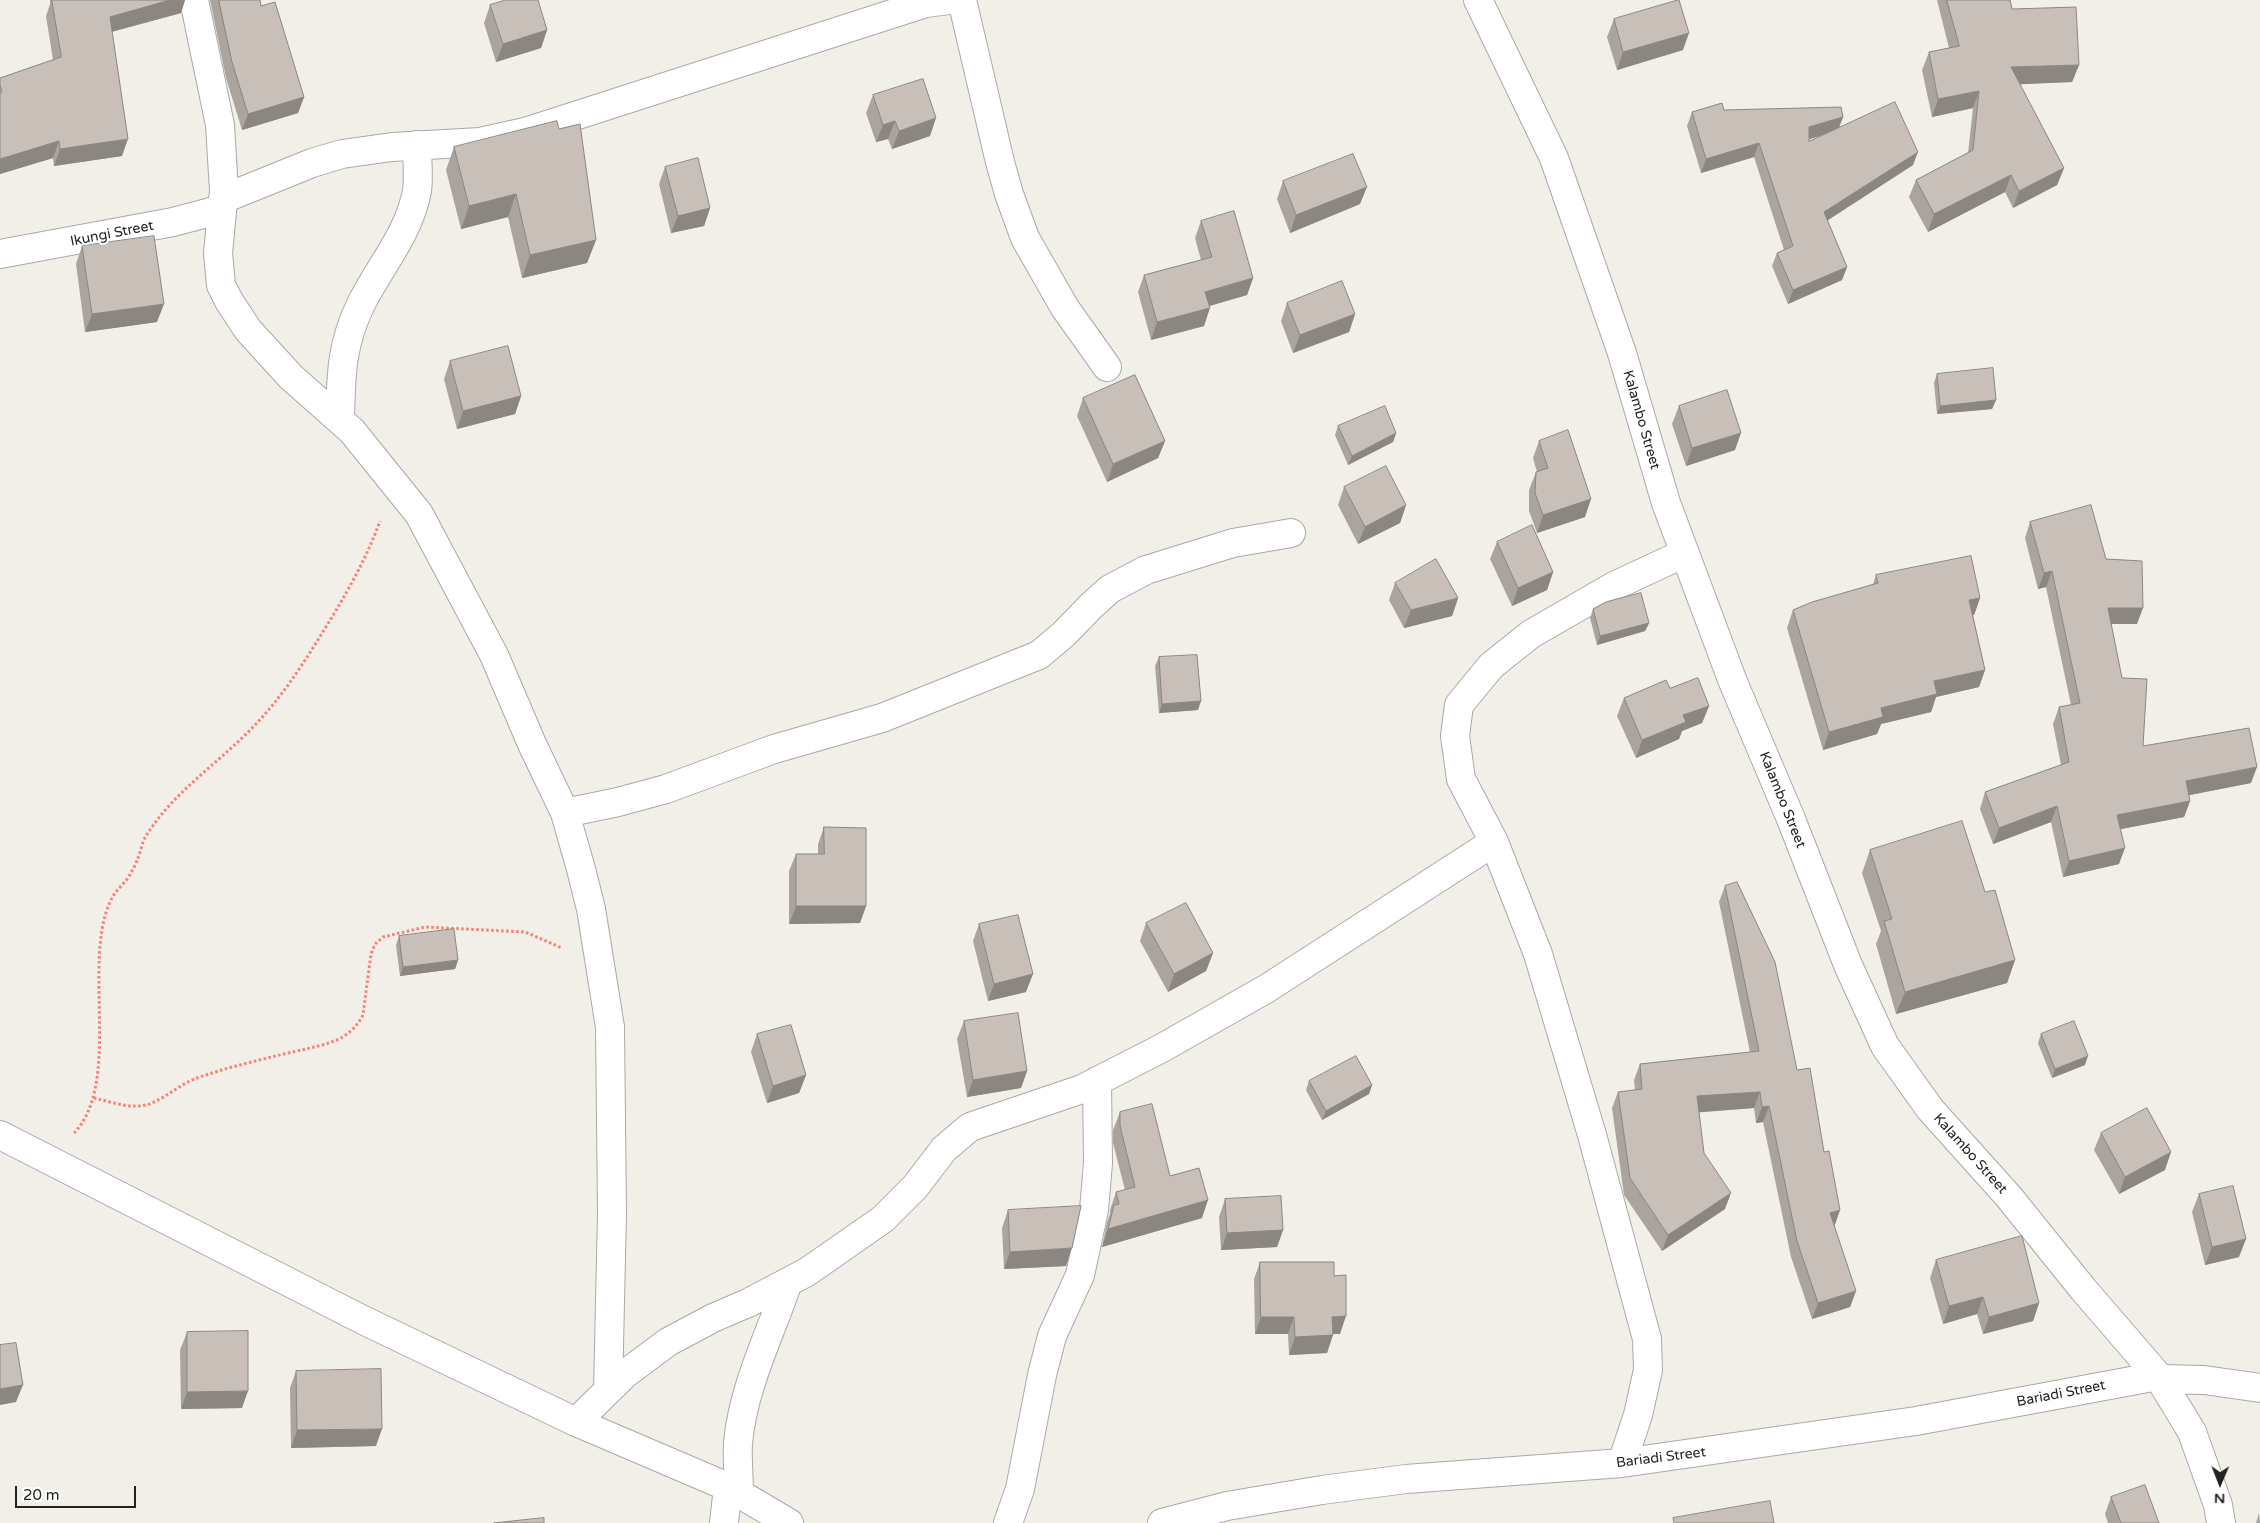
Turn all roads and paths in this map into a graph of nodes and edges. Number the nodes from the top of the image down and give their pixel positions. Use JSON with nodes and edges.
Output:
{"nodes":[{"id":1,"x":194,"y":0,"type":"edge"},
{"id":2,"x":962,"y":0,"type":"edge"},
{"id":3,"x":1478,"y":0,"type":"edge"},
{"id":4,"x":933,"y":1,"type":"edge"},
{"id":5,"x":417,"y":145,"type":"junction"},
{"id":6,"x":222,"y":204,"type":"junction"},
{"id":7,"x":0,"y":254,"type":"edge"},
{"id":8,"x":1107,"y":366,"type":"dead end"},
{"id":9,"x":340,"y":420,"type":"junction"},
{"id":10,"x":394,"y":483,"type":"junction"},
{"id":11,"x":1292,"y":533,"type":"dead end"},
{"id":12,"x":1685,"y":553,"type":"junction"},
{"id":13,"x":565,"y":813,"type":"junction"},
{"id":14,"x":1494,"y":842,"type":"junction"},
{"id":15,"x":600,"y":964,"type":"junction"},
{"id":16,"x":1097,"y":1081,"type":"junction"},
{"id":17,"x":94,"y":1098,"type":"junction"},
{"id":18,"x":4,"y":1143,"type":"edge"},
{"id":19,"x":46,"y":1159,"type":"junction"},
{"id":20,"x":788,"y":1282,"type":"junction"},
{"id":21,"x":2159,"y":1377,"type":"junction"},
{"id":22,"x":2260,"y":1388,"type":"edge"},
{"id":23,"x":608,"y":1391,"type":"junction"},
{"id":24,"x":576,"y":1422,"type":"junction"},
{"id":25,"x":1622,"y":1463,"type":"junction"},
{"id":26,"x":733,"y":1490,"type":"junction"},
{"id":27,"x":724,"y":1523,"type":"edge"},
{"id":28,"x":789,"y":1523,"type":"edge"},
{"id":29,"x":1008,"y":1523,"type":"edge"},
{"id":30,"x":1162,"y":1523,"type":"edge"},
{"id":31,"x":2221,"y":1523,"type":"edge"}],
"edges":[{"from":1,"to":6,"type":"street"},
{"from":2,"to":8,"type":"street"},
{"from":3,"to":12,"type":"street","name":"Kalambo Street"},
{"from":4,"to":5,"type":"street","name":"Ikungi Street"},
{"from":5,"to":6,"type":"street","name":"Ikungi Street"},
{"from":5,"to":9,"type":"street"},
{"from":6,"to":7,"type":"street","name":"Ikungi Street"},
{"from":6,"to":9,"type":"street"},
{"from":9,"to":10,"type":"street"},
{"from":10,"to":13,"type":"street"},
{"from":10,"to":17,"type":"path"},
{"from":11,"to":13,"type":"street"},
{"from":12,"to":14,"type":"street"},
{"from":12,"to":21,"type":"street","name":"Kalambo Street"},
{"from":13,"to":15,"type":"street"},
{"from":14,"to":16,"type":"street"},
{"from":14,"to":25,"type":"street"},
{"from":15,"to":17,"type":"path"},
{"from":15,"to":23,"type":"street"},
{"from":16,"to":20,"type":"street"},
{"from":16,"to":29,"type":"street"},
{"from":17,"to":19,"type":"path"},
{"from":18,"to":19,"type":"street"},
{"from":19,"to":24,"type":"street"},
{"from":20,"to":23,"type":"street"},
{"from":20,"to":26,"type":"street"},
{"from":21,"to":22,"type":"street","name":"Bariadi Street"},
{"from":21,"to":25,"type":"street","name":"Bariadi Street"},
{"from":21,"to":31,"type":"street","name":"Kalambo Street"},
{"from":23,"to":24,"type":"street"},
{"from":24,"to":26,"type":"street"},
{"from":25,"to":30,"type":"street","name":"Bariadi Street"},
{"from":26,"to":27,"type":"street"},
{"from":26,"to":28,"type":"street"}]}
